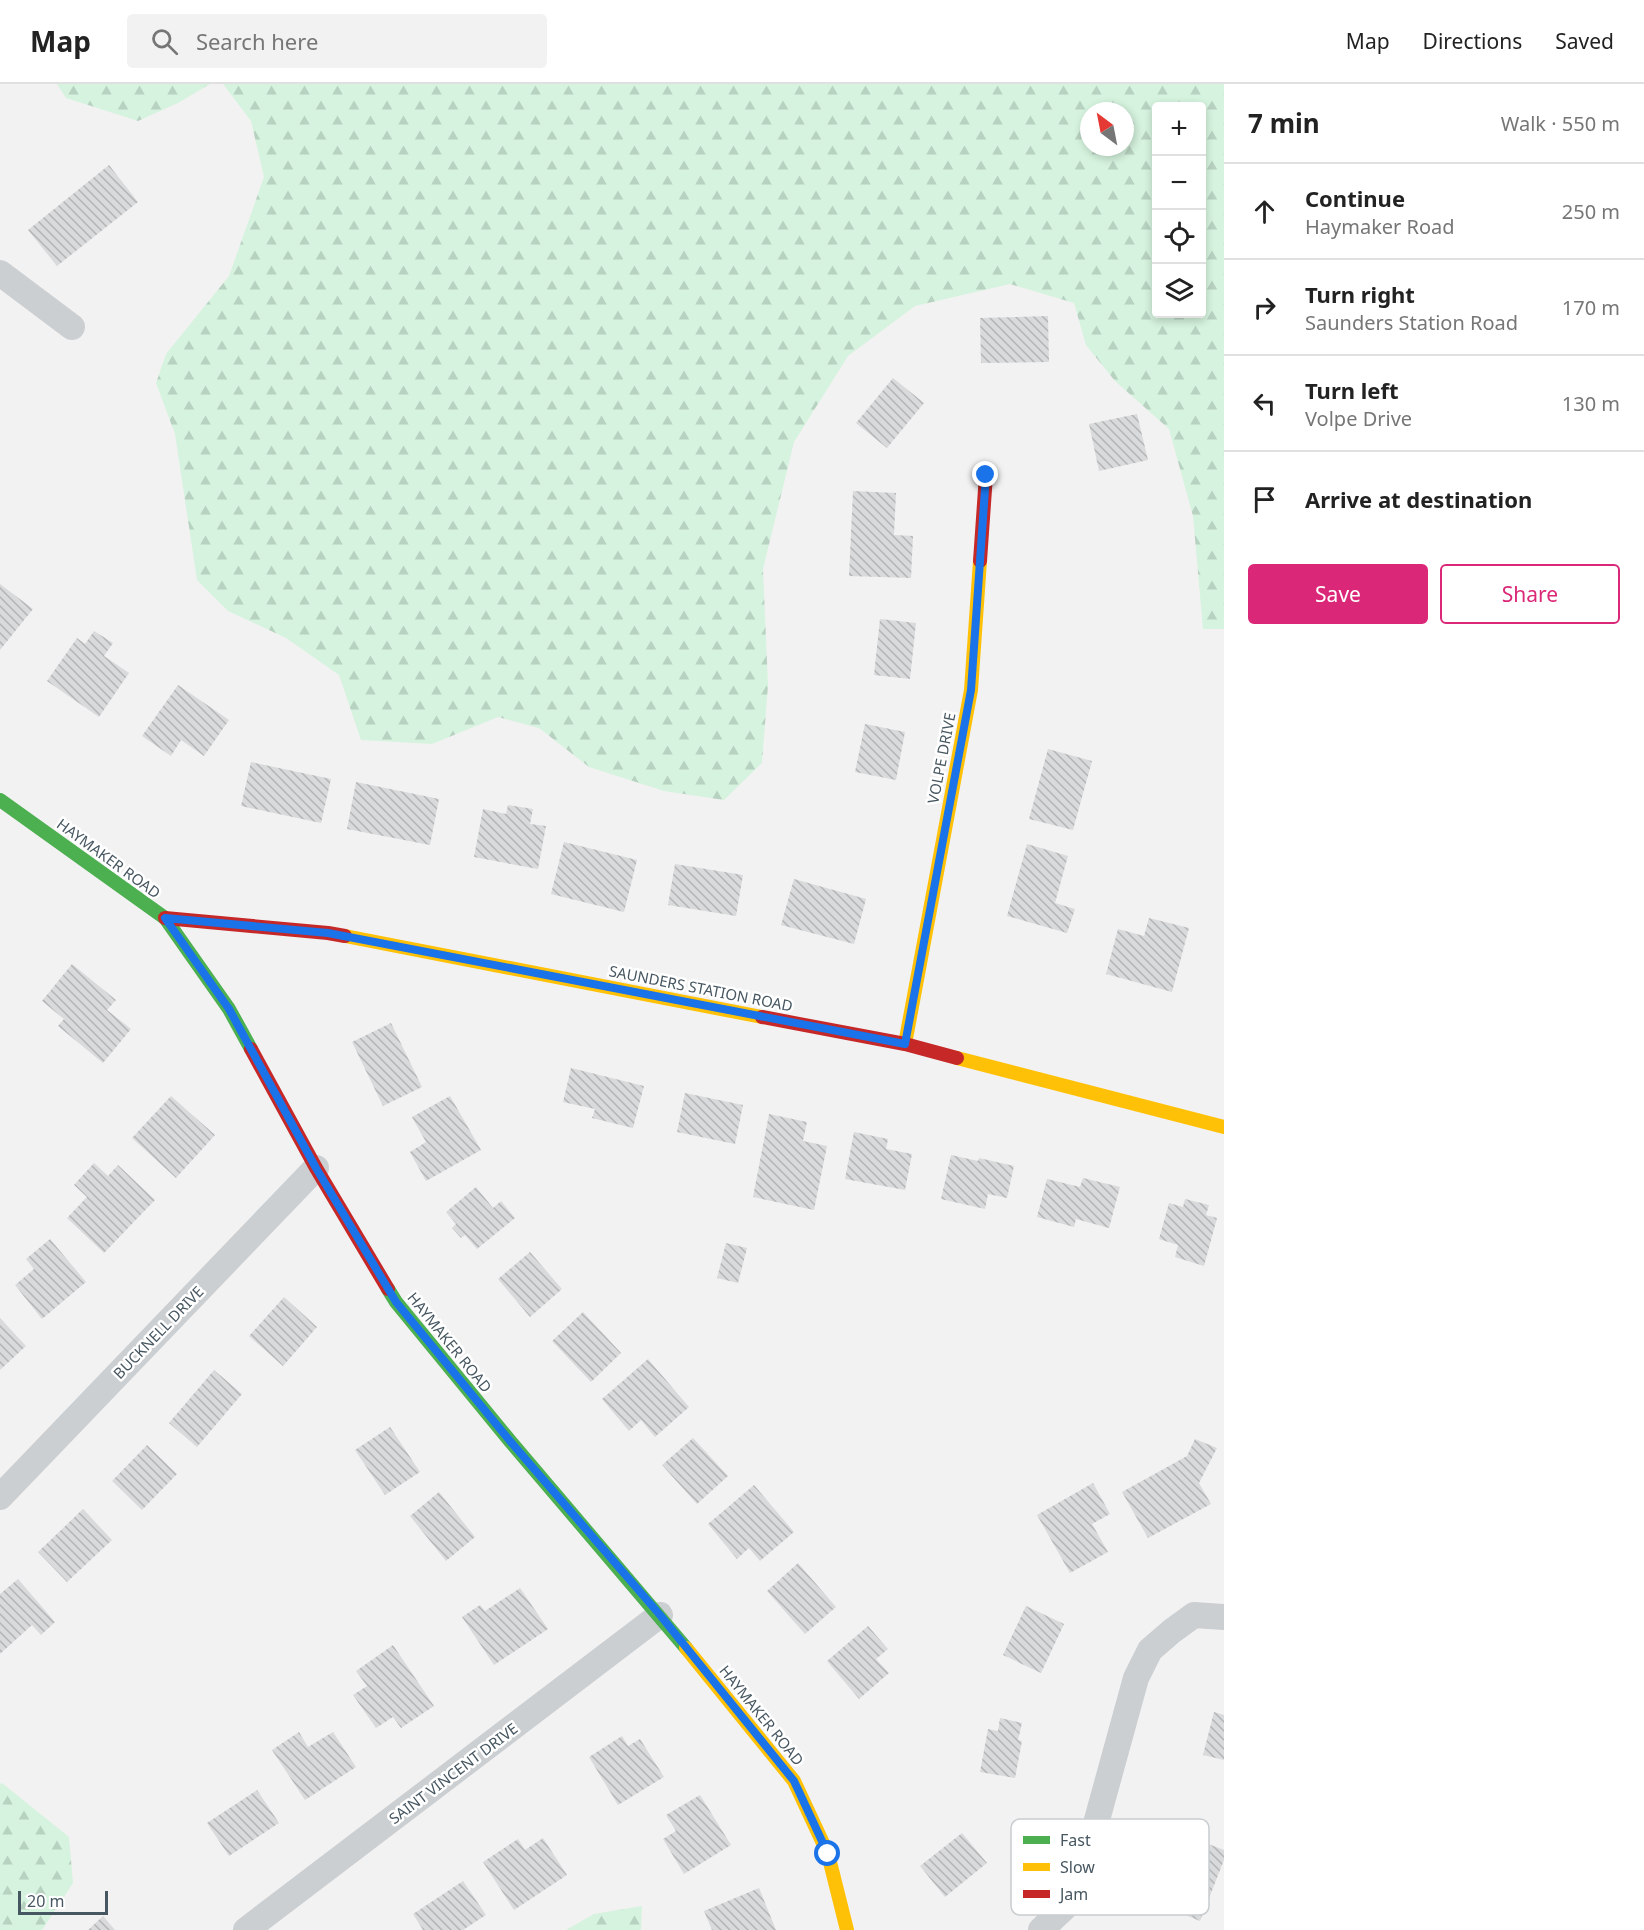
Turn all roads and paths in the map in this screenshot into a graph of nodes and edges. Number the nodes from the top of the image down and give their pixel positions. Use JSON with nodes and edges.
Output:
{"nodes":[{"id":1,"x":0,"y":273,"type":"edge"},
{"id":2,"x":72,"y":327,"type":"dead end"},
{"id":3,"x":986,"y":475,"type":"dead end"},
{"id":4,"x":0,"y":800,"type":"edge"},
{"id":5,"x":165,"y":918,"type":"junction"},
{"id":6,"x":905,"y":1044,"type":"junction"},
{"id":7,"x":1224,"y":1127,"type":"edge"},
{"id":8,"x":316,"y":1168,"type":"junction"},
{"id":9,"x":0,"y":1497,"type":"edge"},
{"id":10,"x":660,"y":1615,"type":"junction"},
{"id":11,"x":1224,"y":1617,"type":"edge"},
{"id":12,"x":1097,"y":1819,"type":"edge"},
{"id":13,"x":1057,"y":1915,"type":"edge"},
{"id":14,"x":246,"y":1930,"type":"edge"},
{"id":15,"x":847,"y":1930,"type":"edge"},
{"id":16,"x":1041,"y":1930,"type":"edge"}],
"edges":[{"from":1,"to":2,"type":"street"},
{"from":3,"to":6,"type":"street","name":"VOLPE DRIVE"},
{"from":4,"to":5,"type":"street","name":"HAYMAKER ROAD"},
{"from":5,"to":6,"type":"street","name":"SAUNDERS STATION ROAD"},
{"from":5,"to":8,"type":"street","name":"HAYMAKER ROAD"},
{"from":6,"to":7,"type":"street","name":"SAUNDERS STATION ROAD"},
{"from":8,"to":9,"type":"street","name":"BUCKNELL DRIVE"},
{"from":8,"to":10,"type":"street","name":"HAYMAKER ROAD"},
{"from":10,"to":14,"type":"street","name":"SAINT VINCENT DRIVE"},
{"from":10,"to":15,"type":"street","name":"HAYMAKER ROAD"},
{"from":11,"to":12,"type":"street"},
{"from":13,"to":16,"type":"street"}]}
